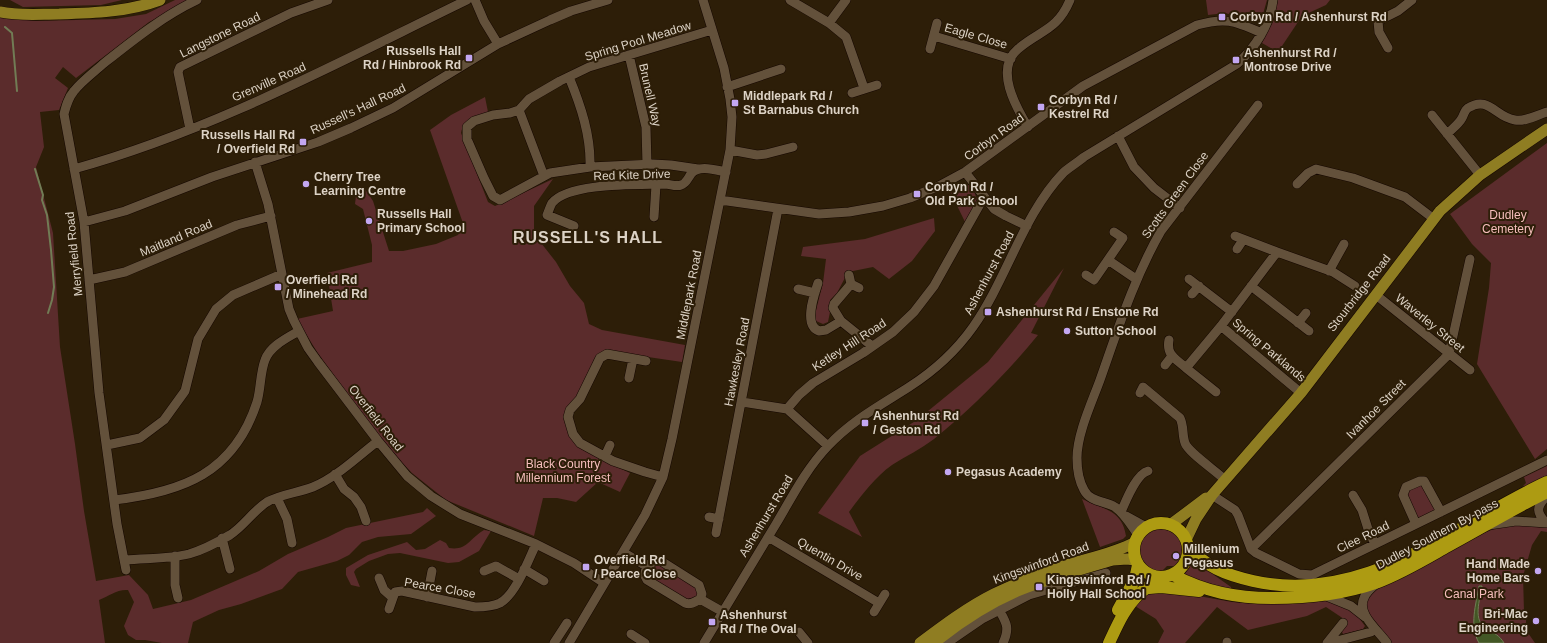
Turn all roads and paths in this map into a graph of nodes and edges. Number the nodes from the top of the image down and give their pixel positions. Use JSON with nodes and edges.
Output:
{"nodes":[{"id":1,"x":160,"y":0,"type":"edge"},
{"id":2,"x":197,"y":0,"type":"edge"},
{"id":3,"x":328,"y":0,"type":"edge"},
{"id":4,"x":467,"y":0,"type":"edge"},
{"id":5,"x":475,"y":0,"type":"edge"},
{"id":6,"x":608,"y":0,"type":"edge"},
{"id":7,"x":703,"y":0,"type":"edge"},
{"id":8,"x":790,"y":0,"type":"edge"},
{"id":9,"x":846,"y":0,"type":"edge"},
{"id":10,"x":1070,"y":0,"type":"edge"},
{"id":11,"x":1273,"y":0,"type":"edge"},
{"id":12,"x":1412,"y":0,"type":"edge"},
{"id":13,"x":0,"y":7,"type":"edge"},
{"id":14,"x":0,"y":12,"type":"edge"},
{"id":15,"x":22,"y":15,"type":"junction"},
{"id":16,"x":829,"y":23,"type":"junction"},
{"id":17,"x":937,"y":23,"type":"dead end"},
{"id":18,"x":712,"y":30,"type":"junction"},
{"id":19,"x":1262,"y":32,"type":"junction"},
{"id":20,"x":934,"y":36,"type":"junction"},
{"id":21,"x":498,"y":44,"type":"junction"},
{"id":22,"x":1388,"y":48,"type":"dead end"},
{"id":23,"x":930,"y":49,"type":"dead end"},
{"id":24,"x":629,"y":55,"type":"junction"},
{"id":25,"x":1011,"y":59,"type":"junction"},
{"id":26,"x":781,"y":69,"type":"dead end"},
{"id":27,"x":569,"y":77,"type":"junction"},
{"id":28,"x":877,"y":85,"type":"dead end"},
{"id":29,"x":727,"y":88,"type":"junction"},
{"id":30,"x":864,"y":88,"type":"junction"},
{"id":31,"x":852,"y":92,"type":"dead end"},
{"id":32,"x":1258,"y":105,"type":"dead end"},
{"id":33,"x":519,"y":110,"type":"junction"},
{"id":34,"x":1547,"y":112,"type":"edge"},
{"id":35,"x":1432,"y":115,"type":"dead end"},
{"id":36,"x":1028,"y":127,"type":"junction"},
{"id":37,"x":190,"y":129,"type":"junction"},
{"id":38,"x":1547,"y":129,"type":"edge"},
{"id":39,"x":1447,"y":134,"type":"junction"},
{"id":40,"x":1118,"y":136,"type":"junction"},
{"id":41,"x":792,"y":147,"type":"dead end"},
{"id":42,"x":730,"y":150,"type":"junction"},
{"id":43,"x":256,"y":162,"type":"junction"},
{"id":44,"x":647,"y":165,"type":"junction"},
{"id":45,"x":590,"y":167,"type":"junction"},
{"id":46,"x":74,"y":169,"type":"junction"},
{"id":47,"x":698,"y":169,"type":"junction"},
{"id":48,"x":726,"y":172,"type":"junction"},
{"id":49,"x":965,"y":172,"type":"junction"},
{"id":50,"x":1480,"y":175,"type":"junction"},
{"id":51,"x":544,"y":176,"type":"junction"},
{"id":52,"x":1296,"y":184,"type":"dead end"},
{"id":53,"x":656,"y":185,"type":"junction"},
{"id":54,"x":984,"y":197,"type":"junction"},
{"id":55,"x":720,"y":200,"type":"junction"},
{"id":56,"x":1180,"y":208,"type":"junction"},
{"id":57,"x":778,"y":209,"type":"junction"},
{"id":58,"x":271,"y":216,"type":"junction"},
{"id":59,"x":654,"y":217,"type":"dead end"},
{"id":60,"x":1434,"y":219,"type":"junction"},
{"id":61,"x":84,"y":222,"type":"junction"},
{"id":62,"x":574,"y":226,"type":"dead end"},
{"id":63,"x":1027,"y":226,"type":"junction"},
{"id":64,"x":1114,"y":232,"type":"dead end"},
{"id":65,"x":1344,"y":245,"type":"dead end"},
{"id":66,"x":1237,"y":249,"type":"dead end"},
{"id":67,"x":1277,"y":252,"type":"junction"},
{"id":68,"x":1470,"y":259,"type":"dead end"},
{"id":69,"x":1108,"y":260,"type":"junction"},
{"id":70,"x":1329,"y":271,"type":"junction"},
{"id":71,"x":282,"y":274,"type":"junction"},
{"id":72,"x":1086,"y":275,"type":"dead end"},
{"id":73,"x":1136,"y":279,"type":"junction"},
{"id":74,"x":1189,"y":279,"type":"dead end"},
{"id":75,"x":89,"y":280,"type":"junction"},
{"id":76,"x":853,"y":282,"type":"dead end"},
{"id":77,"x":818,"y":283,"type":"dead end"},
{"id":78,"x":1348,"y":284,"type":"dead end"},
{"id":79,"x":1199,"y":286,"type":"junction"},
{"id":80,"x":1251,"y":286,"type":"junction"},
{"id":81,"x":798,"y":289,"type":"dead end"},
{"id":82,"x":815,"y":293,"type":"junction"},
{"id":83,"x":1192,"y":294,"type":"dead end"},
{"id":84,"x":1376,"y":295,"type":"junction"},
{"id":85,"x":1232,"y":312,"type":"junction"},
{"id":86,"x":1306,"y":313,"type":"dead end"},
{"id":87,"x":841,"y":321,"type":"junction"},
{"id":88,"x":1298,"y":322,"type":"junction"},
{"id":89,"x":1221,"y":326,"type":"junction"},
{"id":90,"x":299,"y":331,"type":"junction"},
{"id":91,"x":1308,"y":331,"type":"dead end"},
{"id":92,"x":1169,"y":340,"type":"dead end"},
{"id":93,"x":872,"y":346,"type":"junction"},
{"id":94,"x":1449,"y":354,"type":"junction"},
{"id":95,"x":1172,"y":356,"type":"junction"},
{"id":96,"x":633,"y":358,"type":"junction"},
{"id":97,"x":646,"y":361,"type":"dead end"},
{"id":98,"x":1165,"y":365,"type":"dead end"},
{"id":99,"x":1186,"y":368,"type":"junction"},
{"id":100,"x":1470,"y":370,"type":"dead end"},
{"id":101,"x":629,"y":378,"type":"dead end"},
{"id":102,"x":1216,"y":392,"type":"dead end"},
{"id":103,"x":1140,"y":393,"type":"dead end"},
{"id":104,"x":1301,"y":393,"type":"junction"},
{"id":105,"x":742,"y":402,"type":"junction"},
{"id":106,"x":787,"y":409,"type":"junction"},
{"id":107,"x":378,"y":441,"type":"junction"},
{"id":108,"x":107,"y":445,"type":"junction"},
{"id":109,"x":610,"y":445,"type":"dead end"},
{"id":110,"x":828,"y":446,"type":"junction"},
{"id":111,"x":605,"y":456,"type":"junction"},
{"id":112,"x":1547,"y":460,"type":"edge"},
{"id":113,"x":1148,"y":472,"type":"dead end"},
{"id":114,"x":335,"y":474,"type":"junction"},
{"id":115,"x":663,"y":477,"type":"junction"},
{"id":116,"x":1224,"y":479,"type":"junction"},
{"id":117,"x":1547,"y":482,"type":"edge"},
{"id":118,"x":1547,"y":492,"type":"edge"},
{"id":119,"x":1212,"y":495,"type":"junction"},
{"id":120,"x":1353,"y":495,"type":"dead end"},
{"id":121,"x":1547,"y":496,"type":"edge"},
{"id":122,"x":277,"y":498,"type":"junction"},
{"id":123,"x":114,"y":500,"type":"junction"},
{"id":124,"x":1441,"y":512,"type":"junction"},
{"id":125,"x":1123,"y":514,"type":"junction"},
{"id":126,"x":709,"y":517,"type":"dead end"},
{"id":127,"x":719,"y":519,"type":"junction"},
{"id":128,"x":366,"y":521,"type":"dead end"},
{"id":129,"x":1546,"y":523,"type":"edge"},
{"id":130,"x":1416,"y":524,"type":"junction"},
{"id":131,"x":1170,"y":525,"type":"junction"},
{"id":132,"x":1484,"y":526,"type":"junction"},
{"id":133,"x":716,"y":533,"type":"dead end"},
{"id":134,"x":1140,"y":535,"type":"junction"},
{"id":135,"x":768,"y":537,"type":"junction"},
{"id":136,"x":222,"y":538,"type":"junction"},
{"id":137,"x":292,"y":543,"type":"dead end"},
{"id":138,"x":1187,"y":543,"type":"junction"},
{"id":139,"x":536,"y":544,"type":"junction"},
{"id":140,"x":1375,"y":544,"type":"junction"},
{"id":141,"x":1251,"y":549,"type":"junction"},
{"id":142,"x":623,"y":552,"type":"junction"},
{"id":143,"x":175,"y":556,"type":"junction"},
{"id":144,"x":125,"y":560,"type":"junction"},
{"id":145,"x":1136,"y":562,"type":"junction"},
{"id":146,"x":646,"y":566,"type":"junction"},
{"id":147,"x":230,"y":569,"type":"dead end"},
{"id":148,"x":524,"y":569,"type":"junction"},
{"id":149,"x":126,"y":570,"type":"dead end"},
{"id":150,"x":432,"y":570,"type":"dead end"},
{"id":151,"x":484,"y":571,"type":"dead end"},
{"id":152,"x":1070,"y":573,"type":"junction"},
{"id":153,"x":1106,"y":573,"type":"dead end"},
{"id":154,"x":1169,"y":576,"type":"junction"},
{"id":155,"x":379,"y":578,"type":"dead end"},
{"id":156,"x":519,"y":579,"type":"junction"},
{"id":157,"x":544,"y":580,"type":"dead end"},
{"id":158,"x":1377,"y":582,"type":"junction"},
{"id":159,"x":604,"y":583,"type":"junction"},
{"id":160,"x":1049,"y":589,"type":"junction"},
{"id":161,"x":1144,"y":590,"type":"junction"},
{"id":162,"x":886,"y":594,"type":"dead end"},
{"id":163,"x":1222,"y":594,"type":"junction"},
{"id":164,"x":1324,"y":595,"type":"junction"},
{"id":165,"x":392,"y":597,"type":"junction"},
{"id":166,"x":427,"y":597,"type":"junction"},
{"id":167,"x":178,"y":598,"type":"dead end"},
{"id":168,"x":700,"y":599,"type":"junction"},
{"id":169,"x":879,"y":603,"type":"junction"},
{"id":170,"x":997,"y":606,"type":"junction"},
{"id":171,"x":389,"y":609,"type":"dead end"},
{"id":172,"x":723,"y":612,"type":"junction"},
{"id":173,"x":874,"y":612,"type":"dead end"},
{"id":174,"x":1366,"y":618,"type":"junction"},
{"id":175,"x":567,"y":623,"type":"dead end"},
{"id":176,"x":1343,"y":623,"type":"dead end"},
{"id":177,"x":1376,"y":629,"type":"junction"},
{"id":178,"x":561,"y":632,"type":"junction"},
{"id":179,"x":799,"y":632,"type":"dead end"},
{"id":180,"x":631,"y":634,"type":"dead end"},
{"id":181,"x":571,"y":640,"type":"edge"},
{"id":182,"x":642,"y":642,"type":"edge"},
{"id":183,"x":805,"y":642,"type":"edge"},
{"id":184,"x":554,"y":643,"type":"edge"},
{"id":185,"x":704,"y":643,"type":"edge"},
{"id":186,"x":920,"y":643,"type":"edge"},
{"id":187,"x":934,"y":643,"type":"edge"},
{"id":188,"x":947,"y":643,"type":"edge"},
{"id":189,"x":1003,"y":643,"type":"edge"},
{"id":190,"x":1101,"y":643,"type":"edge"},
{"id":191,"x":1109,"y":643,"type":"edge"},
{"id":192,"x":1328,"y":643,"type":"edge"},
{"id":193,"x":1387,"y":643,"type":"edge"}],
"edges":[{"from":1,"to":15,"type":"main road"},
{"from":2,"to":46,"type":"street","name":"Merryfield Road"},
{"from":3,"to":37,"type":"street","name":"Langstone Road"},
{"from":4,"to":37,"type":"street","name":"Grenville Road"},
{"from":5,"to":21,"type":"street"},
{"from":6,"to":21,"type":"street","name":"Russell's Hall Road"},
{"from":7,"to":18,"type":"street","name":"Middlepark Road"},
{"from":8,"to":16,"type":"street"},
{"from":9,"to":16,"type":"street"},
{"from":10,"to":25,"type":"street"},
{"from":11,"to":19,"type":"street","name":"Ashenhurst Road"},
{"from":12,"to":22,"type":"street"},
{"from":13,"to":15,"type":"main road"},
{"from":14,"to":15,"type":"main road"},
{"from":16,"to":30,"type":"street"},
{"from":17,"to":20,"type":"street","name":"Eagle Close"},
{"from":18,"to":24,"type":"street","name":"Spring Pool Meadow"},
{"from":18,"to":29,"type":"street","name":"Middlepark Road"},
{"from":19,"to":36,"type":"street","name":"Corbyn Road"},
{"from":19,"to":40,"type":"street","name":"Ashenhurst Road"},
{"from":20,"to":23,"type":"street","name":"Eagle Close"},
{"from":20,"to":25,"type":"street","name":"Eagle Close"},
{"from":21,"to":43,"type":"street","name":"Russell's Hall Road"},
{"from":24,"to":27,"type":"street","name":"Spring Pool Meadow"},
{"from":24,"to":44,"type":"street","name":"Brunell Way"},
{"from":25,"to":36,"type":"street"},
{"from":26,"to":29,"type":"street"},
{"from":27,"to":33,"type":"street","name":"Spring Pool Meadow"},
{"from":27,"to":45,"type":"street"},
{"from":28,"to":30,"type":"street"},
{"from":29,"to":42,"type":"street","name":"Middlepark Road"},
{"from":30,"to":31,"type":"street"},
{"from":32,"to":56,"type":"street","name":"Scotts Green Close"},
{"from":33,"to":51,"type":"street"},
{"from":33,"to":51,"type":"street","name":"Spring Pool Meadow"},
{"from":34,"to":39,"type":"street"},
{"from":35,"to":39,"type":"street"},
{"from":36,"to":49,"type":"street","name":"Corbyn Road"},
{"from":37,"to":46,"type":"street","name":"Grenville Road"},
{"from":38,"to":50,"type":"main road","name":"Stourbridge Road"},
{"from":39,"to":50,"type":"street"},
{"from":40,"to":56,"type":"street"},
{"from":40,"to":63,"type":"street","name":"Ashenhurst Road"},
{"from":41,"to":42,"type":"street"},
{"from":42,"to":48,"type":"street","name":"Middlepark Road"},
{"from":43,"to":58,"type":"street","name":"Overfield Road"},
{"from":43,"to":61,"type":"street","name":"Russell's Hall Road"},
{"from":44,"to":45,"type":"street","name":"Spring Pool Meadow"},
{"from":44,"to":47,"type":"street","name":"Spring Pool Meadow"},
{"from":45,"to":51,"type":"street","name":"Spring Pool Meadow"},
{"from":46,"to":61,"type":"street","name":"Merryfield Road"},
{"from":47,"to":48,"type":"street"},
{"from":47,"to":53,"type":"street","name":"Red Kite Drive"},
{"from":48,"to":55,"type":"street","name":"Middlepark Road"},
{"from":49,"to":54,"type":"street"},
{"from":49,"to":57,"type":"street","name":"Corbyn Road"},
{"from":50,"to":60,"type":"main road","name":"Stourbridge Road"},
{"from":52,"to":60,"type":"street"},
{"from":53,"to":59,"type":"street"},
{"from":53,"to":62,"type":"street","name":"Red Kite Drive"},
{"from":54,"to":63,"type":"street"},
{"from":54,"to":93,"type":"street","name":"Ketley Hill Road"},
{"from":55,"to":57,"type":"street","name":"Corbyn Road"},
{"from":55,"to":115,"type":"street","name":"Middlepark Road"},
{"from":56,"to":73,"type":"street","name":"Scotts Green Close"},
{"from":57,"to":105,"type":"street","name":"Hawkesley Road"},
{"from":58,"to":71,"type":"street","name":"Overfield Road"},
{"from":58,"to":75,"type":"street","name":"Maitland Road"},
{"from":60,"to":84,"type":"main road","name":"Stourbridge Road"},
{"from":61,"to":75,"type":"street","name":"Merryfield Road"},
{"from":63,"to":110,"type":"street","name":"Ashenhurst Road"},
{"from":64,"to":69,"type":"street"},
{"from":65,"to":70,"type":"street"},
{"from":66,"to":67,"type":"street"},
{"from":67,"to":70,"type":"street"},
{"from":67,"to":80,"type":"street","name":"Spring Parklands"},
{"from":68,"to":94,"type":"street"},
{"from":69,"to":72,"type":"street"},
{"from":69,"to":73,"type":"street"},
{"from":70,"to":78,"type":"street"},
{"from":71,"to":90,"type":"street","name":"Overfield Road"},
{"from":71,"to":108,"type":"street"},
{"from":73,"to":125,"type":"street","name":"Scotts Green Close"},
{"from":74,"to":79,"type":"street"},
{"from":75,"to":108,"type":"street","name":"Merryfield Road"},
{"from":76,"to":87,"type":"street"},
{"from":77,"to":82,"type":"street"},
{"from":79,"to":83,"type":"street"},
{"from":79,"to":85,"type":"street"},
{"from":80,"to":85,"type":"street","name":"Spring Parklands"},
{"from":80,"to":88,"type":"street"},
{"from":81,"to":82,"type":"street"},
{"from":82,"to":87,"type":"street"},
{"from":84,"to":94,"type":"street","name":"Waverley Street"},
{"from":84,"to":104,"type":"main road","name":"Stourbridge Road"},
{"from":85,"to":89,"type":"street","name":"Spring Parklands"},
{"from":86,"to":88,"type":"street"},
{"from":87,"to":93,"type":"street"},
{"from":88,"to":91,"type":"street"},
{"from":89,"to":99,"type":"street","name":"Spring Parklands"},
{"from":89,"to":104,"type":"street","name":"Spring Parklands"},
{"from":90,"to":107,"type":"street","name":"Overfield Road"},
{"from":90,"to":123,"type":"street"},
{"from":92,"to":95,"type":"street"},
{"from":93,"to":106,"type":"street","name":"Ketley Hill Road"},
{"from":94,"to":100,"type":"street","name":"Waverley Street"},
{"from":94,"to":141,"type":"street","name":"Ivanhoe Street"},
{"from":95,"to":98,"type":"street"},
{"from":95,"to":99,"type":"street"},
{"from":96,"to":97,"type":"street"},
{"from":96,"to":101,"type":"street"},
{"from":96,"to":111,"type":"street"},
{"from":99,"to":102,"type":"street"},
{"from":103,"to":116,"type":"street"},
{"from":104,"to":116,"type":"main road","name":"Stourbridge Road"},
{"from":105,"to":106,"type":"street"},
{"from":105,"to":127,"type":"street","name":"Hawkesley Road"},
{"from":106,"to":110,"type":"street"},
{"from":107,"to":114,"type":"street"},
{"from":107,"to":139,"type":"street","name":"Overfield Road"},
{"from":108,"to":123,"type":"street","name":"Merryfield Road"},
{"from":109,"to":111,"type":"street"},
{"from":110,"to":135,"type":"street","name":"Ashenhurst Road"},
{"from":111,"to":115,"type":"street"},
{"from":112,"to":124,"type":"street","name":"Clee Road"},
{"from":113,"to":125,"type":"street"},
{"from":114,"to":122,"type":"street"},
{"from":114,"to":128,"type":"street"},
{"from":115,"to":142,"type":"street","name":"Middlepark Road"},
{"from":116,"to":119,"type":"main road","name":"Stourbridge Road"},
{"from":117,"to":138,"type":"highway","name":"Dudley Southern By-pass"},
{"from":118,"to":132,"type":"highway","name":"Dudley Southern By-pass"},
{"from":119,"to":131,"type":"main road","name":"Stourbridge Road"},
{"from":119,"to":138,"type":"main road","name":"Stourbridge Road"},
{"from":119,"to":141,"type":"street"},
{"from":120,"to":140,"type":"street"},
{"from":121,"to":129,"type":"street"},
{"from":122,"to":136,"type":"street"},
{"from":122,"to":137,"type":"street"},
{"from":123,"to":144,"type":"street","name":"Merryfield Road"},
{"from":124,"to":130,"type":"street","name":"Clee Road"},
{"from":124,"to":130,"type":"street"},
{"from":125,"to":134,"type":"street","name":"Scotts Green Close"},
{"from":126,"to":127,"type":"street"},
{"from":127,"to":133,"type":"street","name":"Hawkesley Road"},
{"from":129,"to":132,"type":"street"},
{"from":130,"to":140,"type":"street","name":"Clee Road"},
{"from":131,"to":134,"type":"highway"},
{"from":131,"to":138,"type":"highway"},
{"from":132,"to":158,"type":"highway","name":"Dudley Southern By-pass"},
{"from":134,"to":145,"type":"highway"},
{"from":134,"to":186,"type":"main road","name":"Kingswinford Road"},
{"from":135,"to":169,"type":"street","name":"Quentin Drive"},
{"from":135,"to":172,"type":"street","name":"Ashenhurst Road"},
{"from":136,"to":143,"type":"street"},
{"from":136,"to":147,"type":"street"},
{"from":138,"to":154,"type":"highway"},
{"from":139,"to":148,"type":"street","name":"Pearce Close"},
{"from":139,"to":159,"type":"street","name":"Overfield Road"},
{"from":140,"to":141,"type":"street","name":"Clee Road"},
{"from":142,"to":146,"type":"street"},
{"from":142,"to":159,"type":"street","name":"Middlepark Road"},
{"from":143,"to":144,"type":"street"},
{"from":143,"to":167,"type":"street"},
{"from":144,"to":149,"type":"street","name":"Merryfield Road"},
{"from":145,"to":152,"type":"main road","name":"Kingswinford Road"},
{"from":145,"to":154,"type":"highway"},
{"from":145,"to":190,"type":"highway"},
{"from":146,"to":168,"type":"street"},
{"from":146,"to":168,"type":"street"},
{"from":148,"to":156,"type":"street","name":"Pearce Close"},
{"from":148,"to":157,"type":"street"},
{"from":150,"to":166,"type":"street"},
{"from":151,"to":156,"type":"street"},
{"from":152,"to":160,"type":"street","name":"Kingswinford Road"},
{"from":152,"to":170,"type":"main road","name":"Kingswinford Road"},
{"from":153,"to":160,"type":"street","name":"Kingswinford Road"},
{"from":154,"to":161,"type":"highway"},
{"from":154,"to":163,"type":"highway","name":"Dudley Southern By-pass"},
{"from":155,"to":165,"type":"street"},
{"from":156,"to":166,"type":"street","name":"Pearce Close"},
{"from":158,"to":164,"type":"highway","name":"Dudley Southern By-pass"},
{"from":158,"to":174,"type":"street"},
{"from":159,"to":181,"type":"street","name":"Middlepark Road"},
{"from":160,"to":170,"type":"street","name":"Kingswinford Road"},
{"from":161,"to":163,"type":"highway"},
{"from":161,"to":191,"type":"highway"},
{"from":162,"to":169,"type":"street"},
{"from":163,"to":164,"type":"highway","name":"Dudley Southern By-pass"},
{"from":164,"to":174,"type":"street"},
{"from":165,"to":166,"type":"street","name":"Pearce Close"},
{"from":165,"to":171,"type":"street","name":"Pearce Close"},
{"from":168,"to":172,"type":"street"},
{"from":169,"to":173,"type":"street"},
{"from":170,"to":187,"type":"main road","name":"Kingswinford Road"},
{"from":170,"to":188,"type":"street","name":"Kingswinford Road"},
{"from":170,"to":189,"type":"street"},
{"from":172,"to":185,"type":"street","name":"Ashenhurst Road"},
{"from":174,"to":177,"type":"street"},
{"from":175,"to":178,"type":"street"},
{"from":176,"to":192,"type":"street"},
{"from":177,"to":192,"type":"street"},
{"from":177,"to":193,"type":"street"},
{"from":178,"to":181,"type":"street"},
{"from":178,"to":184,"type":"street"},
{"from":179,"to":183,"type":"street"},
{"from":180,"to":182,"type":"street"}]}
